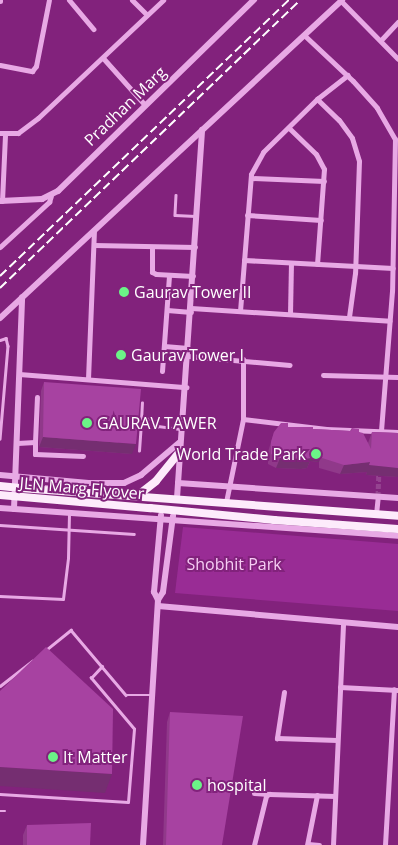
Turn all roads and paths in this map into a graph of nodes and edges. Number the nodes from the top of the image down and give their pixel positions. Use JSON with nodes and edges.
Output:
{"nodes":[{"id":1,"x":48,"y":0,"type":"edge"},
{"id":2,"x":69,"y":0,"type":"edge"},
{"id":3,"x":132,"y":0,"type":"edge"},
{"id":4,"x":163,"y":0,"type":"edge"},
{"id":5,"x":254,"y":0,"type":"edge"},
{"id":6,"x":341,"y":0,"type":"edge"},
{"id":7,"x":147,"y":15,"type":"junction"},
{"id":8,"x":398,"y":22,"type":"edge"},
{"id":9,"x":93,"y":29,"type":"dead end"},
{"id":10,"x":304,"y":35,"type":"junction"},
{"id":11,"x":381,"y":40,"type":"junction"},
{"id":12,"x":103,"y":58,"type":"junction"},
{"id":13,"x":398,"y":59,"type":"edge"},
{"id":14,"x":0,"y":65,"type":"edge"},
{"id":15,"x":348,"y":75,"type":"junction"},
{"id":16,"x":317,"y":99,"type":"junction"},
{"id":17,"x":145,"y":105,"type":"junction"},
{"id":18,"x":289,"y":128,"type":"junction"},
{"id":19,"x":202,"y":130,"type":"junction"},
{"id":20,"x":3,"y":133,"type":"edge"},
{"id":21,"x":250,"y":178,"type":"junction"},
{"id":22,"x":324,"y":180,"type":"junction"},
{"id":23,"x":51,"y":196,"type":"junction"},
{"id":24,"x":176,"y":196,"type":"dead end"},
{"id":25,"x":1,"y":201,"type":"edge"},
{"id":26,"x":397,"y":210,"type":"edge"},
{"id":27,"x":247,"y":215,"type":"junction"},
{"id":28,"x":197,"y":216,"type":"junction"},
{"id":29,"x":320,"y":220,"type":"junction"},
{"id":30,"x":94,"y":230,"type":"junction"},
{"id":31,"x":94,"y":245,"type":"junction"},
{"id":32,"x":152,"y":246,"type":"junction"},
{"id":33,"x":0,"y":247,"type":"edge"},
{"id":34,"x":195,"y":248,"type":"junction"},
{"id":35,"x":244,"y":260,"type":"junction"},
{"id":36,"x":291,"y":263,"type":"junction"},
{"id":37,"x":318,"y":264,"type":"junction"},
{"id":38,"x":356,"y":266,"type":"junction"},
{"id":39,"x":393,"y":268,"type":"junction"},
{"id":40,"x":169,"y":275,"type":"junction"},
{"id":41,"x":193,"y":276,"type":"junction"},
{"id":42,"x":22,"y":297,"type":"junction"},
{"id":43,"x":391,"y":303,"type":"junction"},
{"id":44,"x":398,"y":303,"type":"edge"},
{"id":45,"x":167,"y":310,"type":"junction"},
{"id":46,"x":191,"y":310,"type":"junction"},
{"id":47,"x":240,"y":311,"type":"junction"},
{"id":48,"x":290,"y":314,"type":"junction"},
{"id":49,"x":0,"y":318,"type":"edge"},
{"id":50,"x":349,"y":318,"type":"junction"},
{"id":51,"x":390,"y":321,"type":"junction"},
{"id":52,"x":0,"y":340,"type":"edge"},
{"id":53,"x":164,"y":346,"type":"junction"},
{"id":54,"x":188,"y":348,"type":"junction"},
{"id":55,"x":188,"y":356,"type":"junction"},
{"id":56,"x":243,"y":359,"type":"junction"},
{"id":57,"x":290,"y":364,"type":"dead end"},
{"id":58,"x":162,"y":371,"type":"dead end"},
{"id":59,"x":19,"y":374,"type":"junction"},
{"id":60,"x":323,"y":375,"type":"dead end"},
{"id":61,"x":385,"y":376,"type":"junction"},
{"id":62,"x":398,"y":377,"type":"edge"},
{"id":63,"x":88,"y":379,"type":"junction"},
{"id":64,"x":186,"y":387,"type":"junction"},
{"id":65,"x":37,"y":397,"type":"dead end"},
{"id":66,"x":142,"y":403,"type":"edge"},
{"id":67,"x":242,"y":419,"type":"junction"},
{"id":68,"x":141,"y":421,"type":"junction"},
{"id":69,"x":181,"y":429,"type":"junction"},
{"id":70,"x":381,"y":432,"type":"junction"},
{"id":71,"x":398,"y":432,"type":"edge"},
{"id":72,"x":0,"y":439,"type":"edge"},
{"id":73,"x":35,"y":442,"type":"junction"},
{"id":74,"x":180,"y":442,"type":"junction"},
{"id":75,"x":17,"y":443,"type":"junction"},
{"id":76,"x":139,"y":450,"type":"dead end"},
{"id":77,"x":179,"y":453,"type":"junction"},
{"id":78,"x":83,"y":456,"type":"dead end"},
{"id":79,"x":0,"y":475,"type":"edge"},
{"id":80,"x":15,"y":476,"type":"junction"},
{"id":81,"x":178,"y":483,"type":"junction"},
{"id":82,"x":26,"y":484,"type":"dead end"},
{"id":83,"x":228,"y":484,"type":"junction"},
{"id":84,"x":0,"y":486,"type":"edge"},
{"id":85,"x":131,"y":495,"type":"junction"},
{"id":86,"x":0,"y":496,"type":"edge"},
{"id":87,"x":378,"y":496,"type":"junction"},
{"id":88,"x":177,"y":498,"type":"junction"},
{"id":89,"x":398,"y":498,"type":"edge"},
{"id":90,"x":226,"y":502,"type":"junction"},
{"id":91,"x":0,"y":508,"type":"edge"},
{"id":92,"x":14,"y":509,"type":"junction"},
{"id":93,"x":162,"y":509,"type":"junction"},
{"id":94,"x":174,"y":510,"type":"junction"},
{"id":95,"x":69,"y":513,"type":"junction"},
{"id":96,"x":376,"y":514,"type":"junction"},
{"id":97,"x":398,"y":516,"type":"edge"},
{"id":98,"x":161,"y":517,"type":"junction"},
{"id":99,"x":173,"y":519,"type":"junction"},
{"id":100,"x":0,"y":525,"type":"edge"},
{"id":101,"x":398,"y":529,"type":"edge"},
{"id":102,"x":69,"y":530,"type":"junction"},
{"id":103,"x":134,"y":534,"type":"dead end"},
{"id":104,"x":398,"y":536,"type":"edge"},
{"id":105,"x":0,"y":596,"type":"edge"},
{"id":106,"x":158,"y":603,"type":"junction"},
{"id":107,"x":342,"y":623,"type":"junction"},
{"id":108,"x":398,"y":627,"type":"edge"},
{"id":109,"x":42,"y":653,"type":"edge"},
{"id":110,"x":35,"y":658,"type":"edge"},
{"id":111,"x":102,"y":666,"type":"junction"},
{"id":112,"x":0,"y":686,"type":"edge"},
{"id":113,"x":340,"y":687,"type":"junction"},
{"id":114,"x":396,"y":690,"type":"edge"},
{"id":115,"x":284,"y":692,"type":"dead end"},
{"id":116,"x":152,"y":695,"type":"junction"},
{"id":117,"x":337,"y":740,"type":"junction"},
{"id":118,"x":254,"y":793,"type":"dead end"},
{"id":119,"x":0,"y":794,"type":"edge"},
{"id":120,"x":269,"y":794,"type":"junction"},
{"id":121,"x":317,"y":796,"type":"junction"},
{"id":122,"x":335,"y":796,"type":"junction"},
{"id":123,"x":0,"y":811,"type":"edge"},
{"id":124,"x":5,"y":811,"type":"dead end"},
{"id":125,"x":308,"y":844,"type":"edge"},
{"id":126,"x":143,"y":845,"type":"edge"},
{"id":127,"x":254,"y":845,"type":"edge"},
{"id":128,"x":319,"y":845,"type":"edge"},
{"id":129,"x":333,"y":845,"type":"edge"},
{"id":130,"x":385,"y":845,"type":"edge"}],
"edges":[{"from":1,"to":14,"type":"street"},
{"from":2,"to":9,"type":"street"},
{"from":3,"to":7,"type":"street"},
{"from":4,"to":7,"type":"street"},
{"from":5,"to":17,"type":"street","name":"Pradhan Marg"},
{"from":6,"to":10,"type":"street"},
{"from":6,"to":11,"type":"street"},
{"from":7,"to":12,"type":"street"},
{"from":8,"to":11,"type":"street"},
{"from":10,"to":15,"type":"street"},
{"from":10,"to":19,"type":"street"},
{"from":11,"to":13,"type":"street"},
{"from":12,"to":17,"type":"street"},
{"from":12,"to":20,"type":"street"},
{"from":15,"to":16,"type":"street"},
{"from":15,"to":26,"type":"street"},
{"from":16,"to":18,"type":"street"},
{"from":16,"to":38,"type":"street"},
{"from":17,"to":23,"type":"street","name":"Pradhan Marg"},
{"from":18,"to":21,"type":"street"},
{"from":18,"to":22,"type":"street"},
{"from":19,"to":28,"type":"street"},
{"from":19,"to":30,"type":"street"},
{"from":20,"to":25,"type":"street"},
{"from":21,"to":22,"type":"street"},
{"from":21,"to":27,"type":"street"},
{"from":22,"to":29,"type":"street"},
{"from":23,"to":25,"type":"street"},
{"from":23,"to":33,"type":"street"},
{"from":24,"to":28,"type":"lane"},
{"from":26,"to":39,"type":"street"},
{"from":27,"to":29,"type":"street"},
{"from":27,"to":35,"type":"street"},
{"from":28,"to":34,"type":"street"},
{"from":29,"to":37,"type":"street"},
{"from":30,"to":31,"type":"street"},
{"from":30,"to":42,"type":"street"},
{"from":31,"to":32,"type":"street"},
{"from":31,"to":63,"type":"street"},
{"from":32,"to":34,"type":"street"},
{"from":32,"to":40,"type":"street"},
{"from":34,"to":41,"type":"street"},
{"from":35,"to":36,"type":"street"},
{"from":35,"to":47,"type":"street"},
{"from":36,"to":37,"type":"street"},
{"from":36,"to":48,"type":"street"},
{"from":37,"to":38,"type":"street"},
{"from":38,"to":39,"type":"street"},
{"from":38,"to":50,"type":"street"},
{"from":39,"to":43,"type":"street"},
{"from":40,"to":41,"type":"street"},
{"from":40,"to":45,"type":"street"},
{"from":41,"to":46,"type":"street"},
{"from":42,"to":49,"type":"street"},
{"from":42,"to":59,"type":"street"},
{"from":43,"to":44,"type":"street"},
{"from":43,"to":51,"type":"street"},
{"from":45,"to":46,"type":"street"},
{"from":45,"to":53,"type":"street"},
{"from":46,"to":47,"type":"street"},
{"from":46,"to":54,"type":"street"},
{"from":47,"to":48,"type":"street"},
{"from":48,"to":50,"type":"street"},
{"from":50,"to":51,"type":"street"},
{"from":51,"to":61,"type":"street"},
{"from":52,"to":72,"type":"lane"},
{"from":53,"to":54,"type":"street"},
{"from":53,"to":58,"type":"street"},
{"from":54,"to":55,"type":"street"},
{"from":55,"to":56,"type":"street"},
{"from":55,"to":64,"type":"street"},
{"from":56,"to":57,"type":"street"},
{"from":56,"to":67,"type":"street"},
{"from":59,"to":63,"type":"street"},
{"from":59,"to":75,"type":"street"},
{"from":60,"to":61,"type":"street"},
{"from":61,"to":62,"type":"street"},
{"from":61,"to":70,"type":"street"},
{"from":63,"to":64,"type":"street"},
{"from":64,"to":69,"type":"street"},
{"from":65,"to":73,"type":"street"},
{"from":66,"to":68,"type":"lane"},
{"from":67,"to":70,"type":"street"},
{"from":67,"to":83,"type":"street"},
{"from":68,"to":69,"type":"lane"},
{"from":68,"to":76,"type":"lane"},
{"from":69,"to":74,"type":"street"},
{"from":70,"to":71,"type":"street"},
{"from":73,"to":75,"type":"street"},
{"from":73,"to":78,"type":"street"},
{"from":74,"to":77,"type":"street"},
{"from":74,"to":80,"type":"street"},
{"from":75,"to":80,"type":"street"},
{"from":77,"to":81,"type":"street"},
{"from":77,"to":85,"type":"main road"},
{"from":79,"to":80,"type":"street"},
{"from":80,"to":92,"type":"street"},
{"from":81,"to":83,"type":"street"},
{"from":81,"to":88,"type":"street"},
{"from":82,"to":85,"type":"path","bridge":true},
{"from":83,"to":87,"type":"street"},
{"from":83,"to":90,"type":"street"},
{"from":84,"to":85,"type":"main road","name":"JLN Marg Flyover","bridge":true},
{"from":85,"to":88,"type":"main road","name":"JLN Marg Flyover"},
{"from":86,"to":93,"type":"main road","name":"JLN Marg Flyover","bridge":true},
{"from":87,"to":89,"type":"street"},
{"from":87,"to":96,"type":"street"},
{"from":88,"to":90,"type":"main road","name":"JLN Marg Flyover"},
{"from":90,"to":96,"type":"main road","name":"JLN Marg Flyover"},
{"from":91,"to":92,"type":"street"},
{"from":92,"to":95,"type":"street"},
{"from":93,"to":94,"type":"main road","name":"JLN Marg Flyover"},
{"from":93,"to":98,"type":"street"},
{"from":94,"to":99,"type":"street"},
{"from":94,"to":101,"type":"main road","name":"JLN Marg Flyover"},
{"from":95,"to":98,"type":"street"},
{"from":95,"to":102,"type":"lane"},
{"from":96,"to":97,"type":"main road","name":"JLN Marg Flyover"},
{"from":98,"to":99,"type":"street"},
{"from":98,"to":106,"type":"street"},
{"from":99,"to":104,"type":"street"},
{"from":99,"to":106,"type":"street"},
{"from":100,"to":102,"type":"lane"},
{"from":102,"to":103,"type":"lane"},
{"from":102,"to":105,"type":"lane"},
{"from":106,"to":107,"type":"street"},
{"from":106,"to":116,"type":"street"},
{"from":107,"to":108,"type":"street"},
{"from":107,"to":113,"type":"street"},
{"from":109,"to":111,"type":"lane"},
{"from":110,"to":112,"type":"lane"},
{"from":111,"to":116,"type":"lane"},
{"from":111,"to":119,"type":"lane"},
{"from":113,"to":114,"type":"street"},
{"from":113,"to":117,"type":"street"},
{"from":114,"to":130,"type":"street"},
{"from":115,"to":117,"type":"street"},
{"from":116,"to":126,"type":"street"},
{"from":117,"to":122,"type":"street"},
{"from":118,"to":120,"type":"street"},
{"from":120,"to":121,"type":"street"},
{"from":120,"to":127,"type":"street"},
{"from":121,"to":122,"type":"street"},
{"from":121,"to":125,"type":"street"},
{"from":122,"to":129,"type":"street"},
{"from":123,"to":124,"type":"lane"},
{"from":125,"to":128,"type":"street"}]}
